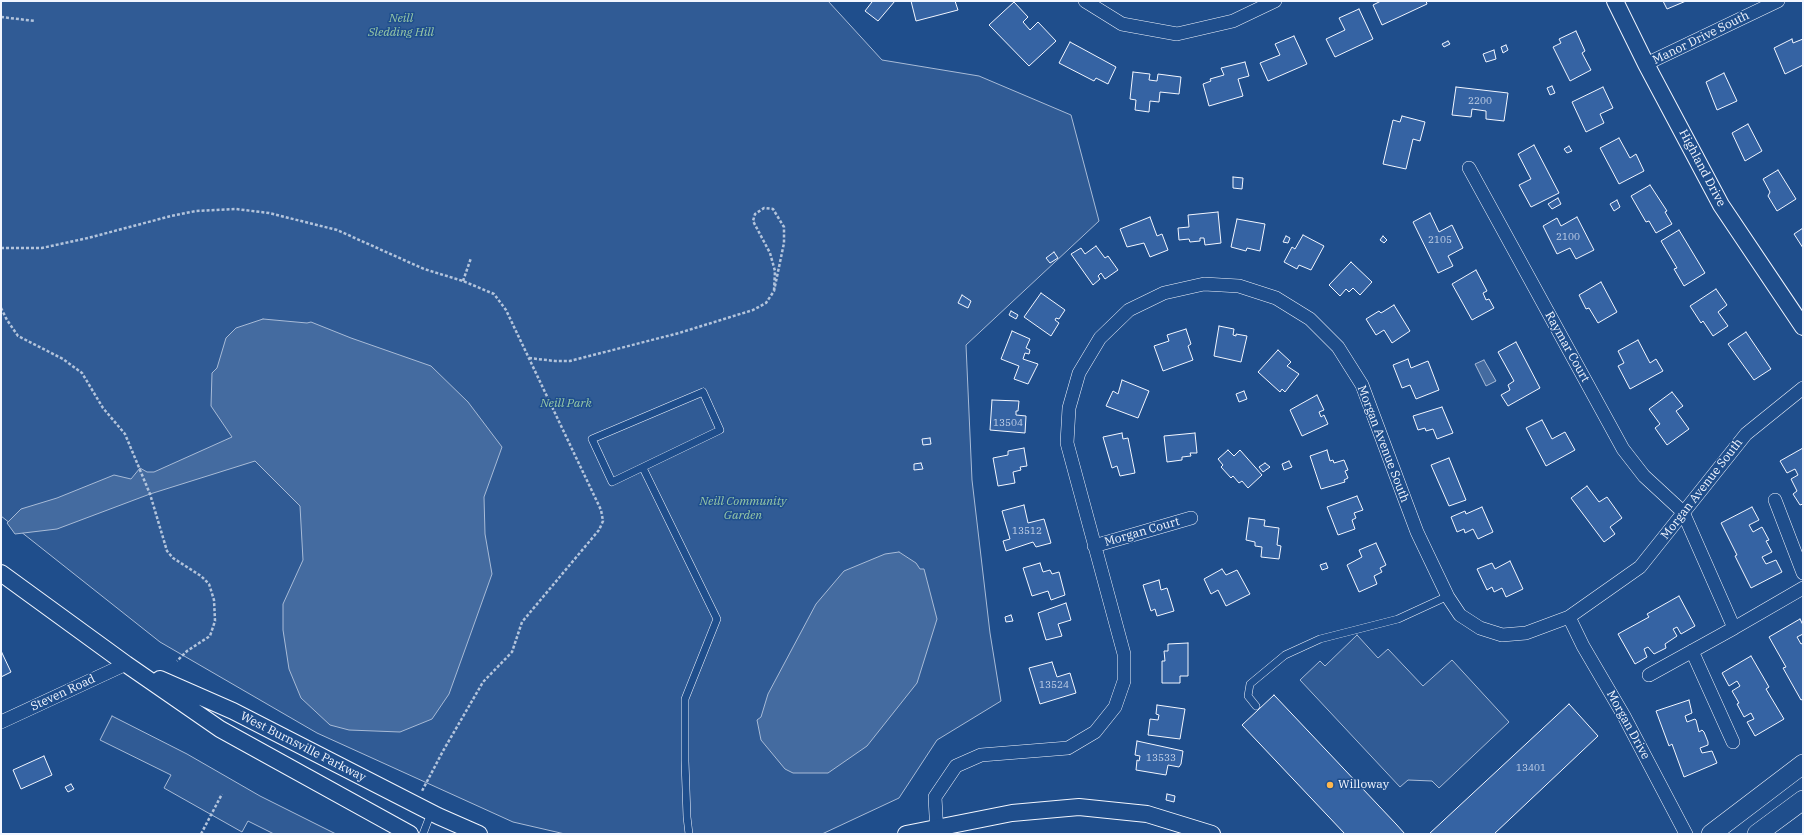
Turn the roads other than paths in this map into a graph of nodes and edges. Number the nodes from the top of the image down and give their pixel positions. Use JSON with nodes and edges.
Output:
{"nodes":[{"id":1,"x":1084,"y":1,"type":"edge"},
{"id":2,"x":1276,"y":1,"type":"edge"},
{"id":3,"x":1615,"y":1,"type":"edge"},
{"id":4,"x":1778,"y":1,"type":"edge"},
{"id":5,"x":1646,"y":64,"type":"junction"},
{"id":6,"x":1469,"y":168,"type":"dead end"},
{"id":7,"x":1803,"y":327,"type":"edge"},
{"id":8,"x":1803,"y":388,"type":"edge"},
{"id":9,"x":643,"y":468,"type":"junction"},
{"id":10,"x":1775,"y":500,"type":"dead end"},
{"id":11,"x":1683,"y":512,"type":"junction"},
{"id":12,"x":1191,"y":518,"type":"dead end"},
{"id":13,"x":1094,"y":546,"type":"junction"},
{"id":14,"x":1803,"y":572,"type":"edge"},
{"id":15,"x":1,"y":573,"type":"edge"},
{"id":16,"x":1803,"y":588,"type":"edge"},
{"id":17,"x":1448,"y":596,"type":"junction"},
{"id":18,"x":1569,"y":617,"type":"junction"},
{"id":19,"x":1734,"y":628,"type":"junction"},
{"id":20,"x":1692,"y":651,"type":"junction"},
{"id":21,"x":126,"y":664,"type":"junction"},
{"id":22,"x":1649,"y":676,"type":"dead end"},
{"id":23,"x":1256,"y":706,"type":"dead end"},
{"id":24,"x":1,"y":722,"type":"edge"},
{"id":25,"x":1734,"y":742,"type":"dead end"},
{"id":26,"x":1803,"y":764,"type":"edge"},
{"id":27,"x":1803,"y":800,"type":"edge"},
{"id":28,"x":431,"y":813,"type":"junction"},
{"id":29,"x":937,"y":831,"type":"edge"},
{"id":30,"x":410,"y":834,"type":"edge"},
{"id":31,"x":424,"y":834,"type":"edge"},
{"id":32,"x":479,"y":834,"type":"edge"},
{"id":33,"x":689,"y":834,"type":"edge"},
{"id":34,"x":906,"y":834,"type":"edge"},
{"id":35,"x":1212,"y":834,"type":"edge"},
{"id":36,"x":1686,"y":834,"type":"edge"},
{"id":37,"x":1711,"y":834,"type":"edge"},
{"id":38,"x":1758,"y":834,"type":"edge"}],
"edges":[{"from":1,"to":2,"type":"street"},
{"from":3,"to":5,"type":"street","name":"Highland Drive"},
{"from":4,"to":5,"type":"street","name":"Manor Drive South"},
{"from":5,"to":7,"type":"street","name":"Highland Drive"},
{"from":6,"to":11,"type":"street","name":"Raymar Court"},
{"from":8,"to":11,"type":"street","name":"Morgan Avenue South"},
{"from":9,"to":9,"type":"lane"},
{"from":9,"to":33,"type":"lane"},
{"from":10,"to":14,"type":"street"},
{"from":11,"to":18,"type":"street","name":"Morgan Avenue South"},
{"from":11,"to":19,"type":"street"},
{"from":12,"to":13,"type":"street","name":"Morgan Court"},
{"from":13,"to":17,"type":"street","name":"Morgan Avenue South"},
{"from":13,"to":29,"type":"street","name":"Morgan Avenue South"},
{"from":15,"to":21,"type":"street","name":"West Burnsville Parkway"},
{"from":16,"to":19,"type":"street"},
{"from":17,"to":18,"type":"street","name":"Morgan Avenue South"},
{"from":17,"to":23,"type":"lane"},
{"from":18,"to":36,"type":"street","name":"Morgan Drive"},
{"from":19,"to":20,"type":"street"},
{"from":20,"to":22,"type":"street"},
{"from":20,"to":25,"type":"street"},
{"from":21,"to":24,"type":"street","name":"Steven Road"},
{"from":21,"to":28,"type":"street","name":"West Burnsville Parkway"},
{"from":21,"to":30,"type":"street","name":"West Burnsville Parkway"},
{"from":26,"to":37,"type":"main road"},
{"from":27,"to":38,"type":"main road"},
{"from":28,"to":31,"type":"lane"},
{"from":28,"to":32,"type":"street","name":"West Burnsville Parkway"},
{"from":29,"to":34,"type":"street"},
{"from":29,"to":35,"type":"street"}]}
